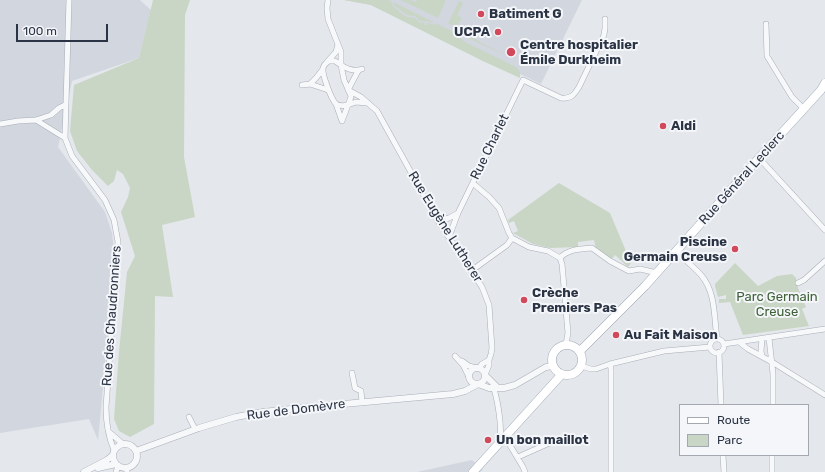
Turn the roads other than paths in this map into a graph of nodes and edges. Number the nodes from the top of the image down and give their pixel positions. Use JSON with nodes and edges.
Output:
{"nodes":[{"id":1,"x":69,"y":0,"type":"edge"},
{"id":2,"x":328,"y":0,"type":"edge"},
{"id":3,"x":605,"y":19,"type":"dead end"},
{"id":4,"x":766,"y":24,"type":"dead end"},
{"id":5,"x":338,"y":44,"type":"junction"},
{"id":6,"x":326,"y":62,"type":"junction"},
{"id":7,"x":341,"y":65,"type":"junction"},
{"id":8,"x":323,"y":69,"type":"junction"},
{"id":9,"x":310,"y":84,"type":"junction"},
{"id":10,"x":302,"y":85,"type":"dead end"},
{"id":11,"x":824,"y":89,"type":"edge"},
{"id":12,"x":328,"y":90,"type":"junction"},
{"id":13,"x":348,"y":90,"type":"junction"},
{"id":14,"x":368,"y":103,"type":"junction"},
{"id":15,"x":336,"y":104,"type":"junction"},
{"id":16,"x":348,"y":105,"type":"junction"},
{"id":17,"x":65,"y":106,"type":"junction"},
{"id":18,"x":804,"y":109,"type":"junction"},
{"id":19,"x":36,"y":120,"type":"junction"},
{"id":20,"x":0,"y":124,"type":"edge"},
{"id":21,"x":65,"y":138,"type":"junction"},
{"id":22,"x":759,"y":158,"type":"junction"},
{"id":23,"x":472,"y":184,"type":"junction"},
{"id":24,"x":458,"y":213,"type":"junction"},
{"id":25,"x":438,"y":221,"type":"junction"},
{"id":26,"x":825,"y":230,"type":"edge"},
{"id":27,"x":449,"y":237,"type":"junction"},
{"id":28,"x":512,"y":238,"type":"junction"},
{"id":29,"x":676,"y":251,"type":"junction"},
{"id":30,"x":560,"y":258,"type":"junction"},
{"id":31,"x":825,"y":261,"type":"edge"},
{"id":32,"x":471,"y":271,"type":"junction"},
{"id":33,"x":657,"y":273,"type":"junction"},
{"id":34,"x":798,"y":282,"type":"dead end"},
{"id":35,"x":825,"y":329,"type":"edge"},
{"id":36,"x":770,"y":338,"type":"junction"},
{"id":37,"x":717,"y":339,"type":"junction"},
{"id":38,"x":762,"y":339,"type":"junction"},
{"id":39,"x":739,"y":342,"type":"junction"},
{"id":40,"x":566,"y":344,"type":"junction"},
{"id":41,"x":724,"y":344,"type":"junction"},
{"id":42,"x":710,"y":347,"type":"junction"},
{"id":43,"x":580,"y":351,"type":"junction"},
{"id":44,"x":719,"y":352,"type":"junction"},
{"id":45,"x":762,"y":356,"type":"junction"},
{"id":46,"x":489,"y":360,"type":"junction"},
{"id":47,"x":772,"y":362,"type":"junction"},
{"id":48,"x":610,"y":364,"type":"junction"},
{"id":49,"x":553,"y":366,"type":"junction"},
{"id":50,"x":581,"y":366,"type":"junction"},
{"id":51,"x":477,"y":368,"type":"junction"},
{"id":52,"x":352,"y":373,"type":"dead end"},
{"id":53,"x":485,"y":374,"type":"junction"},
{"id":54,"x":562,"y":374,"type":"junction"},
{"id":55,"x":469,"y":377,"type":"junction"},
{"id":56,"x":478,"y":384,"type":"junction"},
{"id":57,"x":495,"y":388,"type":"junction"},
{"id":58,"x":461,"y":392,"type":"junction"},
{"id":59,"x":825,"y":395,"type":"edge"},
{"id":60,"x":362,"y":402,"type":"junction"},
{"id":61,"x":722,"y":404,"type":"edge"},
{"id":62,"x":773,"y":404,"type":"edge"},
{"id":63,"x":189,"y":417,"type":"dead end"},
{"id":64,"x":195,"y":430,"type":"junction"},
{"id":65,"x":108,"y":431,"type":"junction"},
{"id":66,"x":507,"y":436,"type":"junction"},
{"id":67,"x":554,"y":441,"type":"dead end"},
{"id":68,"x":500,"y":443,"type":"junction"},
{"id":69,"x":123,"y":444,"type":"junction"},
{"id":70,"x":136,"y":451,"type":"junction"},
{"id":71,"x":114,"y":452,"type":"junction"},
{"id":72,"x":723,"y":456,"type":"edge"},
{"id":73,"x":772,"y":456,"type":"edge"},
{"id":74,"x":518,"y":457,"type":"junction"},
{"id":75,"x":117,"y":467,"type":"edge"},
{"id":76,"x":91,"y":469,"type":"junction"},
{"id":77,"x":127,"y":470,"type":"edge"},
{"id":78,"x":84,"y":472,"type":"edge"},
{"id":79,"x":473,"y":472,"type":"edge"},
{"id":80,"x":525,"y":472,"type":"edge"},
{"id":81,"x":611,"y":472,"type":"edge"},
{"id":82,"x":724,"y":472,"type":"edge"},
{"id":83,"x":772,"y":472,"type":"edge"}],
"edges":[{"from":1,"to":17,"type":"street","name":"Rue des Chaudronniers"},
{"from":2,"to":5,"type":"street"},
{"from":3,"to":23,"type":"street","name":"Rue Charlet"},
{"from":4,"to":18,"type":"street"},
{"from":5,"to":6,"type":"street"},
{"from":5,"to":7,"type":"street"},
{"from":6,"to":7,"type":"street"},
{"from":6,"to":8,"type":"street"},
{"from":7,"to":13,"type":"street"},
{"from":7,"to":13,"type":"street"},
{"from":8,"to":9,"type":"street"},
{"from":8,"to":12,"type":"street"},
{"from":9,"to":10,"type":"street"},
{"from":9,"to":12,"type":"street"},
{"from":11,"to":18,"type":"main road","name":"Rue Général Leclerc"},
{"from":12,"to":15,"type":"street"},
{"from":13,"to":14,"type":"street","name":"Rue Eugène Lutherer"},
{"from":13,"to":16,"type":"street"},
{"from":14,"to":16,"type":"street"},
{"from":14,"to":25,"type":"street","name":"Rue Eugène Lutherer"},
{"from":15,"to":16,"type":"street"},
{"from":15,"to":16,"type":"street"},
{"from":17,"to":19,"type":"street"},
{"from":17,"to":21,"type":"street","name":"Rue des Chaudronniers"},
{"from":18,"to":22,"type":"main road","name":"Rue Général Leclerc"},
{"from":19,"to":20,"type":"street"},
{"from":19,"to":21,"type":"street"},
{"from":21,"to":65,"type":"street","name":"Rue des Chaudronniers"},
{"from":22,"to":26,"type":"street"},
{"from":22,"to":29,"type":"main road","name":"Rue Général Leclerc"},
{"from":23,"to":24,"type":"street","name":"Rue Charlet"},
{"from":23,"to":28,"type":"street"},
{"from":24,"to":25,"type":"street"},
{"from":24,"to":27,"type":"street","name":"Rue Charlet"},
{"from":25,"to":27,"type":"street","name":"Rue Eugène Lutherer"},
{"from":27,"to":32,"type":"street","name":"Rue Eugène Lutherer"},
{"from":28,"to":30,"type":"street"},
{"from":28,"to":32,"type":"street"},
{"from":29,"to":33,"type":"main road","name":"Rue Général Leclerc"},
{"from":29,"to":37,"type":"street"},
{"from":30,"to":33,"type":"street"},
{"from":30,"to":40,"type":"street"},
{"from":31,"to":34,"type":"street"},
{"from":32,"to":46,"type":"street","name":"Rue Eugène Lutherer"},
{"from":33,"to":43,"type":"main road","name":"Rue Général Leclerc"},
{"from":35,"to":36,"type":"street"},
{"from":36,"to":38,"type":"street"},
{"from":36,"to":47,"type":"street"},
{"from":37,"to":41,"type":"street"},
{"from":37,"to":42,"type":"street"},
{"from":38,"to":39,"type":"street"},
{"from":38,"to":45,"type":"street"},
{"from":39,"to":41,"type":"street"},
{"from":39,"to":45,"type":"street"},
{"from":40,"to":43,"type":"main road"},
{"from":40,"to":49,"type":"main road"},
{"from":41,"to":44,"type":"street"},
{"from":42,"to":44,"type":"street"},
{"from":42,"to":48,"type":"street"},
{"from":43,"to":50,"type":"main road"},
{"from":44,"to":61,"type":"street"},
{"from":45,"to":47,"type":"street"},
{"from":46,"to":51,"type":"street"},
{"from":46,"to":53,"type":"street","name":"Rue Eugène Lutherer"},
{"from":47,"to":59,"type":"street"},
{"from":47,"to":62,"type":"street"},
{"from":48,"to":50,"type":"street"},
{"from":48,"to":81,"type":"street"},
{"from":49,"to":54,"type":"main road"},
{"from":49,"to":57,"type":"street"},
{"from":50,"to":54,"type":"main road"},
{"from":51,"to":53,"type":"street"},
{"from":51,"to":55,"type":"street"},
{"from":51,"to":55,"type":"street"},
{"from":52,"to":60,"type":"street"},
{"from":53,"to":56,"type":"street"},
{"from":53,"to":57,"type":"street"},
{"from":54,"to":66,"type":"main road"},
{"from":55,"to":56,"type":"street"},
{"from":55,"to":58,"type":"street"},
{"from":56,"to":57,"type":"street"},
{"from":56,"to":58,"type":"street","name":"Rue de Domèvre"},
{"from":57,"to":68,"type":"street"},
{"from":58,"to":60,"type":"street","name":"Rue de Domèvre"},
{"from":60,"to":64,"type":"street","name":"Rue de Domèvre"},
{"from":63,"to":64,"type":"street"},
{"from":64,"to":70,"type":"street","name":"Rue de Domèvre"},
{"from":65,"to":69,"type":"street"},
{"from":65,"to":71,"type":"street","name":"Rue des Chaudronniers"},
{"from":66,"to":68,"type":"main road"},
{"from":66,"to":74,"type":"street"},
{"from":67,"to":74,"type":"street"},
{"from":68,"to":79,"type":"main road"},
{"from":69,"to":70,"type":"street"},
{"from":69,"to":71,"type":"street"},
{"from":70,"to":77,"type":"street"},
{"from":71,"to":75,"type":"street"},
{"from":71,"to":76,"type":"street"},
{"from":72,"to":82,"type":"street"},
{"from":73,"to":83,"type":"street"},
{"from":74,"to":80,"type":"street"},
{"from":75,"to":76,"type":"street"},
{"from":75,"to":77,"type":"street"},
{"from":76,"to":78,"type":"street"}]}
